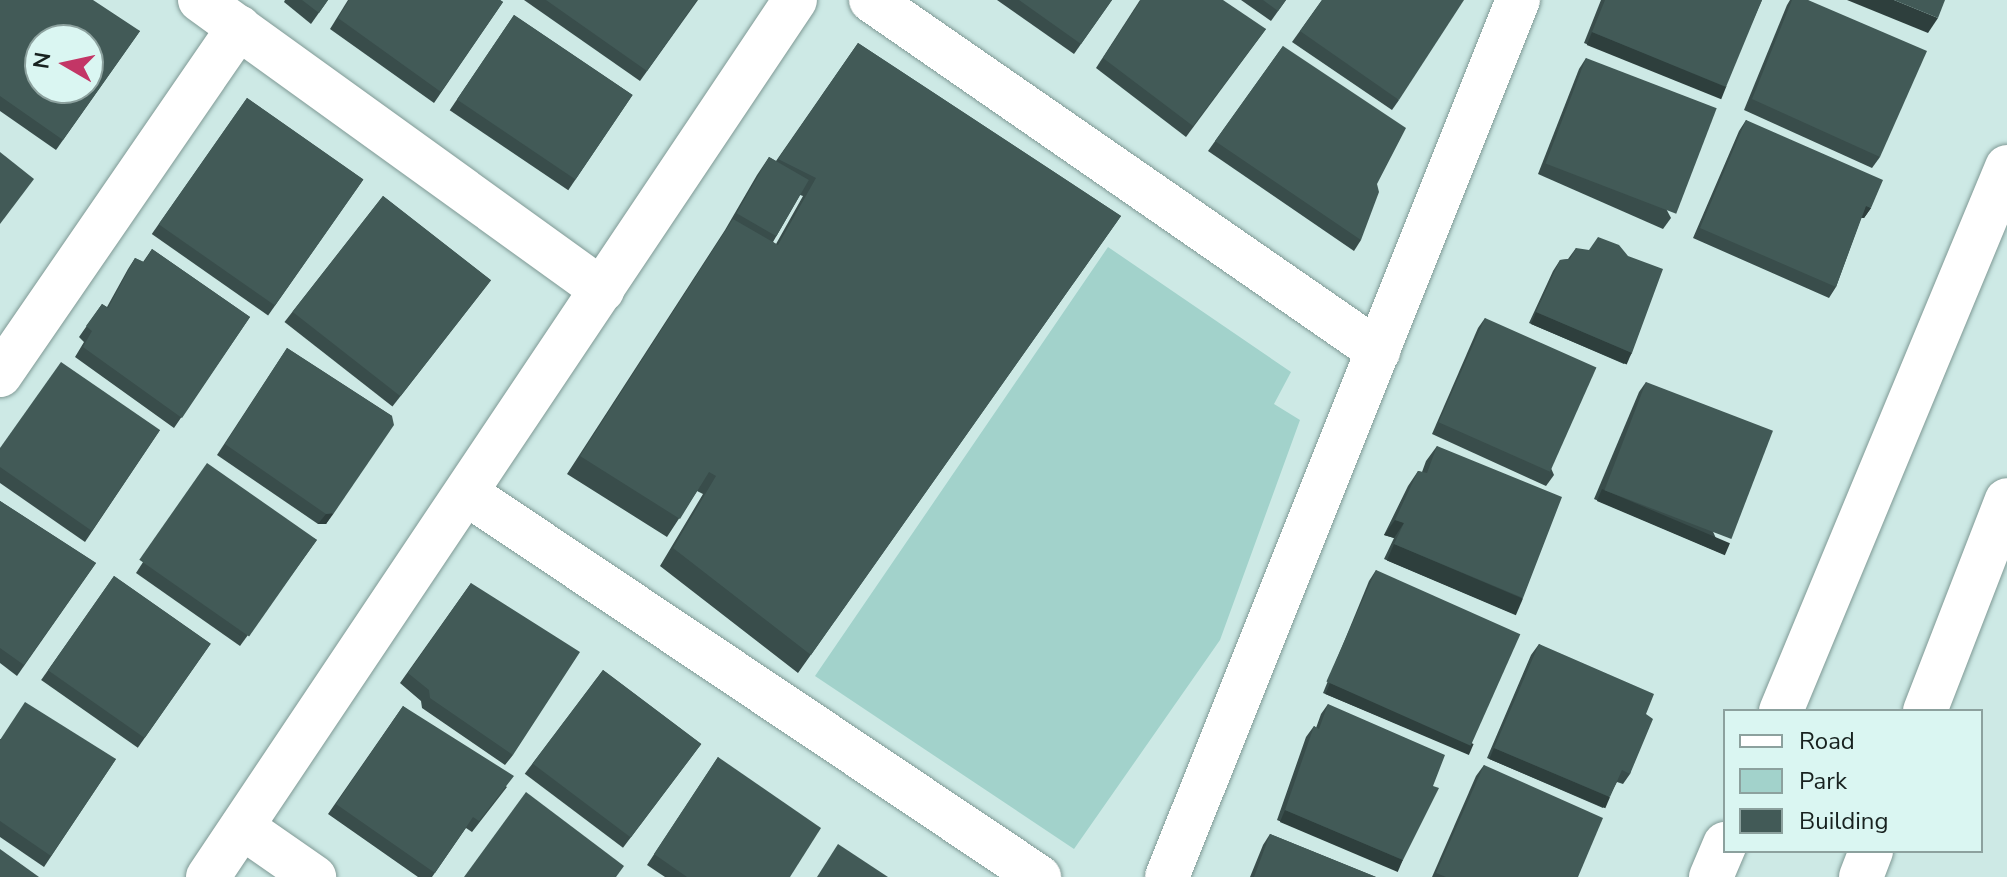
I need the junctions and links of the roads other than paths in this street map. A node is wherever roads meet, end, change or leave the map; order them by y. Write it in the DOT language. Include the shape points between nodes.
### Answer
graph roads {
  1 [pos="200,0"];
  2 [pos="795,0"];
  3 [pos="871,0"];
  4 [pos="1518,0"];
  5 [pos="239,27"];
  6 [pos="2007,167"];
  7 [pos="602,290"];
  8 [pos="1378,351"];
  9 [pos="0,375"];
  10 [pos="466,493"];
  11 [pos="2007,500"];
  12 [pos="1782,709"];
  13 [pos="1926,709"];
  14 [pos="242,827"];
  15 [pos="1723,849"];
  16 [pos="1870,853"];
  17 [pos="208,877"];
  18 [pos="314,877"];
  19 [pos="1039,877"];
  20 [pos="1167,877"];
  21 [pos="1711,877"];
  22 [pos="1861,877"];
  1 -- 5 [label="street"];
  2 -- 7 [label="street"];
  3 -- 8 [label="street"];
  4 -- 8 [label="street"];
  5 -- 7 [label="street"];
  5 -- 9 [label="street"];
  6 -- 12 [label="street"];
  7 -- 10 [label="street"];
  8 -- 20 [label="street"];
  10 -- 14 [label="street"];
  10 -- 19 [label="street"];
  11 -- 13 [label="street"];
  14 -- 17 [label="street"];
  14 -- 18 [label="street"];
  15 -- 21 [label="street"];
  16 -- 22 [label="street"];
}
